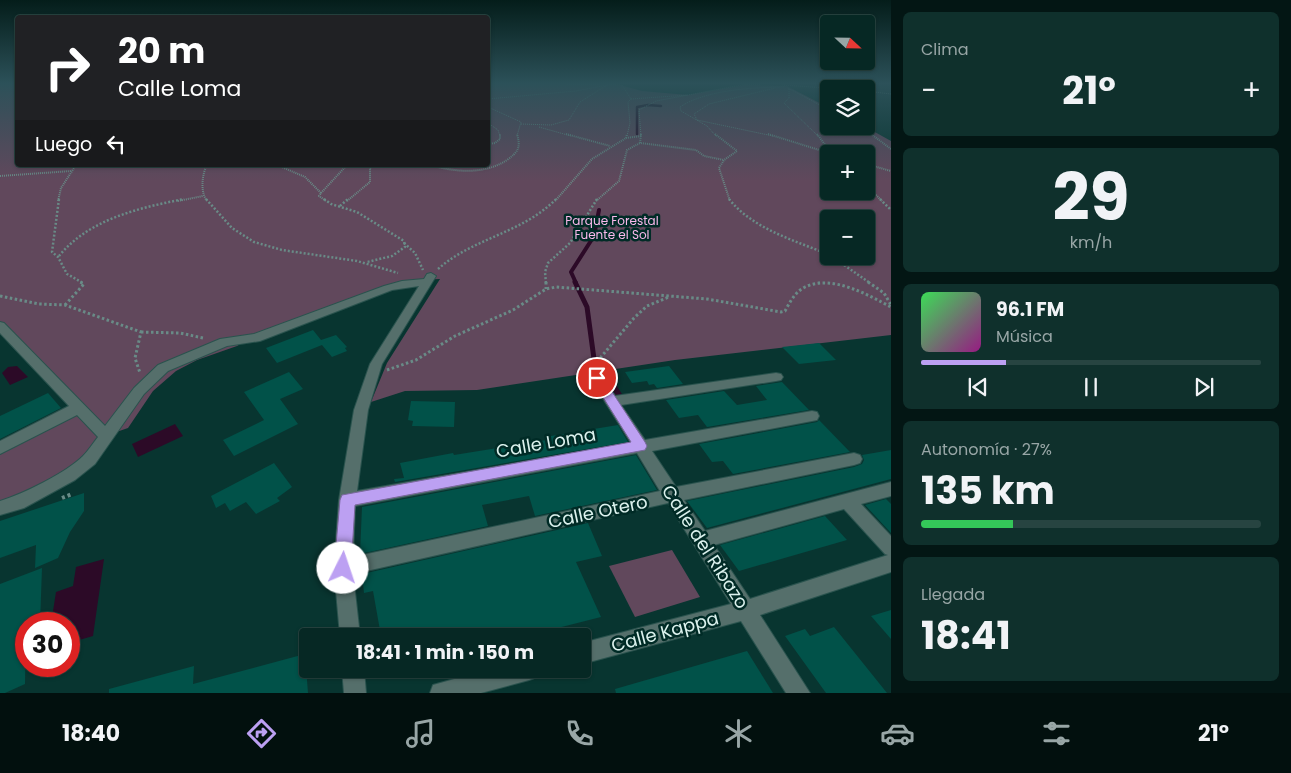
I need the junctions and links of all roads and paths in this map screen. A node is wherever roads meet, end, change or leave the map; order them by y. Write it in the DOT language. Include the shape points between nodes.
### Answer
graph roads {
  1 [pos="512,116"];
  2 [pos="570,116"];
  3 [pos="629,116"];
  4 [pos="638,116"];
  5 [pos="691,116"];
  6 [pos="695,116"];
  7 [pos="798,116"];
  8 [pos="697,120"];
  9 [pos="490,124"];
  10 [pos="521,124"];
  11 [pos="872,135"];
  12 [pos="641,136"];
  13 [pos="626,138"];
  14 [pos="640,142"];
  15 [pos="490,144"];
  16 [pos="826,145"];
  17 [pos="610,146"];
  18 [pos="891,149"];
  19 [pos="820,150"];
  20 [pos="724,160"];
  21 [pos="75,167"];
  22 [pos="206,167"];
  23 [pos="282,167"];
  24 [pos="346,167"];
  25 [pos="371,167"];
  26 [pos="437,167"];
  27 [pos="875,167"];
  28 [pos="73,170"];
  29 [pos="891,171"];
  30 [pos="0,176"];
  31 [pos="320,193"];
  32 [pos="875,194"];
  33 [pos="203,196"];
  34 [pos="340,206"];
  35 [pos="891,210"];
  36 [pos="404,243"];
  37 [pos="820,251"];
  38 [pos="59,256"];
  39 [pos="357,261"];
  40 [pos="843,265"];
  41 [pos="426,280"];
  42 [pos="546,289"];
  43 [pos="0,296"];
  44 [pos="672,296"];
  45 [pos="64,305"];
  46 [pos="891,306"];
  47 [pos="0,326"];
  48 [pos="141,332"];
  49 [pos="180,333"];
  50 [pos="135,358"];
  51 [pos="373,372"];
  52 [pos="776,377"];
  53 [pos="597,378"];
  54 [pos="612,402"];
  55 [pos="74,410"];
  56 [pos="812,416"];
  57 [pos="106,436"];
  58 [pos="640,446"];
  59 [pos="0,448"];
  60 [pos="854,459"];
  61 [pos="891,489"];
  62 [pos="672,495"];
  63 [pos="348,500"];
  64 [pos="847,500"];
  65 [pos="0,508"];
  66 [pos="700,540"];
  67 [pos="891,548"];
  68 [pos="891,563"];
  69 [pos="343,568"];
  70 [pos="745,610"];
  71 [pos="349,628"];
  72 [pos="591,652"];
  73 [pos="354,678"];
  74 [pos="496,678"];
  75 [pos="355,693"];
  76 [pos="441,693"];
  77 [pos="799,693"];
  1 -- 10 [label="path"];
  2 -- 10 [label="path" via="565,122 550,126"];
  3 -- 13 [label="path"];
  4 -- 12 [label="path" via="643,131"];
  5 -- 8 [label="path"];
  6 -- 8 [label="path"];
  7 -- 16 [label="path"];
  8 -- 19 [label="path" via="771,135"];
  8 -- 20 [label="path" via="737,151"];
  9 -- 15 [label="path" via="496,127 500,140"];
  10 -- 17 [label="path"];
  10 -- 26 [label="path" via="517,134 520,145 517,153 495,166 479,171"];
  11 -- 18 [label="path"];
  12 -- 13 [label="path"];
  12 -- 14 [label="path"];
  13 -- 17 [label="path"];
  14 -- 20 [label="path" via="696,150 704,156"];
  14 -- 42 [label="path" via="628,150 620,181 594,202 570,243 548,263"];
  17 -- 41 [label="path" via="589,162 553,204 536,217 450,257"];
  20 -- 37 [label="path" via="719,168 728,197 748,219"];
  21 -- 28 [label="path"];
  22 -- 33 [label="path"];
  23 -- 31 [label="path" via="304,177"];
  24 -- 31 [label="path"];
  25 -- 34 [label="path" via="370,182"];
  27 -- 29 [label="path"];
  28 -- 30 [label="path"];
  28 -- 38 [label="path" via="61,188 57,204 52,252"];
  31 -- 34 [label="path" via="319,196 331,204"];
  32 -- 35 [label="path"];
  33 -- 38 [label="path" via="104,220 71,242"];
  33 -- 39 [label="path" via="231,227 258,244"];
  34 -- 36 [label="path" via="357,212"];
  36 -- 39 [label="path" via="405,247 392,256 368,262"];
  36 -- 41 [label="path" via="415,253"];
  38 -- 45 [label="path" via="70,277 84,284"];
  39 -- 41 [label="path"];
  40 -- 46 [label="path" via="884,293"];
  41 -- 51 [label="street"];
  41 -- 57 [label="street" via="388,288 256,338 224,342 163,368 139,391"];
  42 -- 44 [label="path"];
  42 -- 51 [label="path" via="513,310 455,336 416,360 394,369"];
  43 -- 45 [label="path"];
  44 -- 46 [label="path" via="707,298 781,312 786,311 800,290 830,283 850,287"];
  44 -- 53 [label="path" via="647,306 634,318 601,357"];
  45 -- 48 [label="path"];
  47 -- 57 [label="street"];
  48 -- 49 [label="path"];
  48 -- 50 [label="path"];
  51 -- 63 [label="street" via="361,410"];
  52 -- 54 [label="street"];
  53 -- 54 [label="street, Calle del Ribazo"];
  54 -- 58 [label="street, Calle del Ribazo"];
  55 -- 59 [label="street"];
  56 -- 58 [label="street, Calle Loma"];
  57 -- 65 [label="street" via="89,460 69,476"];
  58 -- 62 [label="street, Calle del Ribazo"];
  58 -- 63 [label="street, Calle Loma"];
  60 -- 62 [label="street, Calle Otero"];
  61 -- 64 [label="street"];
  62 -- 66 [label="street, Calle del Ribazo"];
  62 -- 69 [label="street, Calle Otero"];
  63 -- 69 [label="street"];
  64 -- 66 [label="street"];
  64 -- 67 [label="street"];
  66 -- 70 [label="street, Calle del Ribazo"];
  68 -- 70 [label="street, Calle Kappa"];
  69 -- 71 [label="street"];
  70 -- 72 [label="street, Calle Kappa"];
  70 -- 77 [label="street, Calle del Ribazo"];
  73 -- 75 [label="street"];
  74 -- 76 [label="street"];
}
